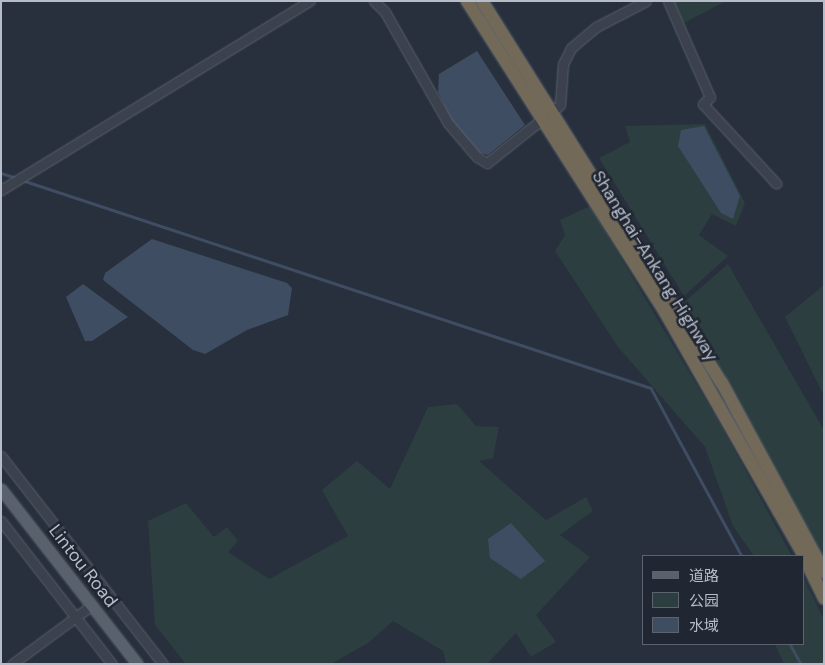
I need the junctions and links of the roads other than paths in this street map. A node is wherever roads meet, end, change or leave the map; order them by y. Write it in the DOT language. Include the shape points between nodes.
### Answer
graph roads {
  1 [pos="310,1"];
  2 [pos="374,1"];
  3 [pos="466,1"];
  4 [pos="482,1"];
  5 [pos="488,1"];
  6 [pos="646,1"];
  7 [pos="668,1"];
  8 [pos="531,80"];
  9 [pos="547,116"];
  10 [pos="776,184"];
  11 [pos="1,190"];
  12 [pos="1,456"];
  13 [pos="1,489"];
  14 [pos="1,521"];
  15 [pos="803,555"];
  16 [pos="805,558"];
  17 [pos="824,572"];
  18 [pos="824,598"];
  19 [pos="92,605"];
  20 [pos="76,617"];
  21 [pos="12,664"];
  22 [pos="112,664"];
  23 [pos="137,664"];
  24 [pos="163,664"];
  1 -- 11 [label="street"];
  2 -- 9 [label="street" via="390,20 448,122 477,158 487,162 496,160"];
  3 -- 9 [label="highway, Shanghai-Ankang Highway"];
  4 -- 8 [label="highway"];
  5 -- 8 [label="highway"];
  6 -- 9 [label="street" via="596,27 572,48 563,64 560,105"];
  7 -- 10 [label="street" via="710,97 703,104"];
  8 -- 9 [label="highway, Shanghai-Ankang Highway"];
  9 -- 15 [label="highway, Shanghai-Ankang Highway" via="666,312"];
  9 -- 17 [label="highway, Shanghai-Ankang Highway" via="722,383"];
  12 -- 24 [label="street"];
  13 -- 19 [label="main road, Lintou Road"];
  14 -- 20 [label="street"];
  16 -- 18 [label="highway, Shanghai-Ankang Highway"];
  19 -- 20 [label="street"];
  19 -- 23 [label="main road, Lintou Road"];
  20 -- 21 [label="street"];
  20 -- 22 [label="street"];
}
